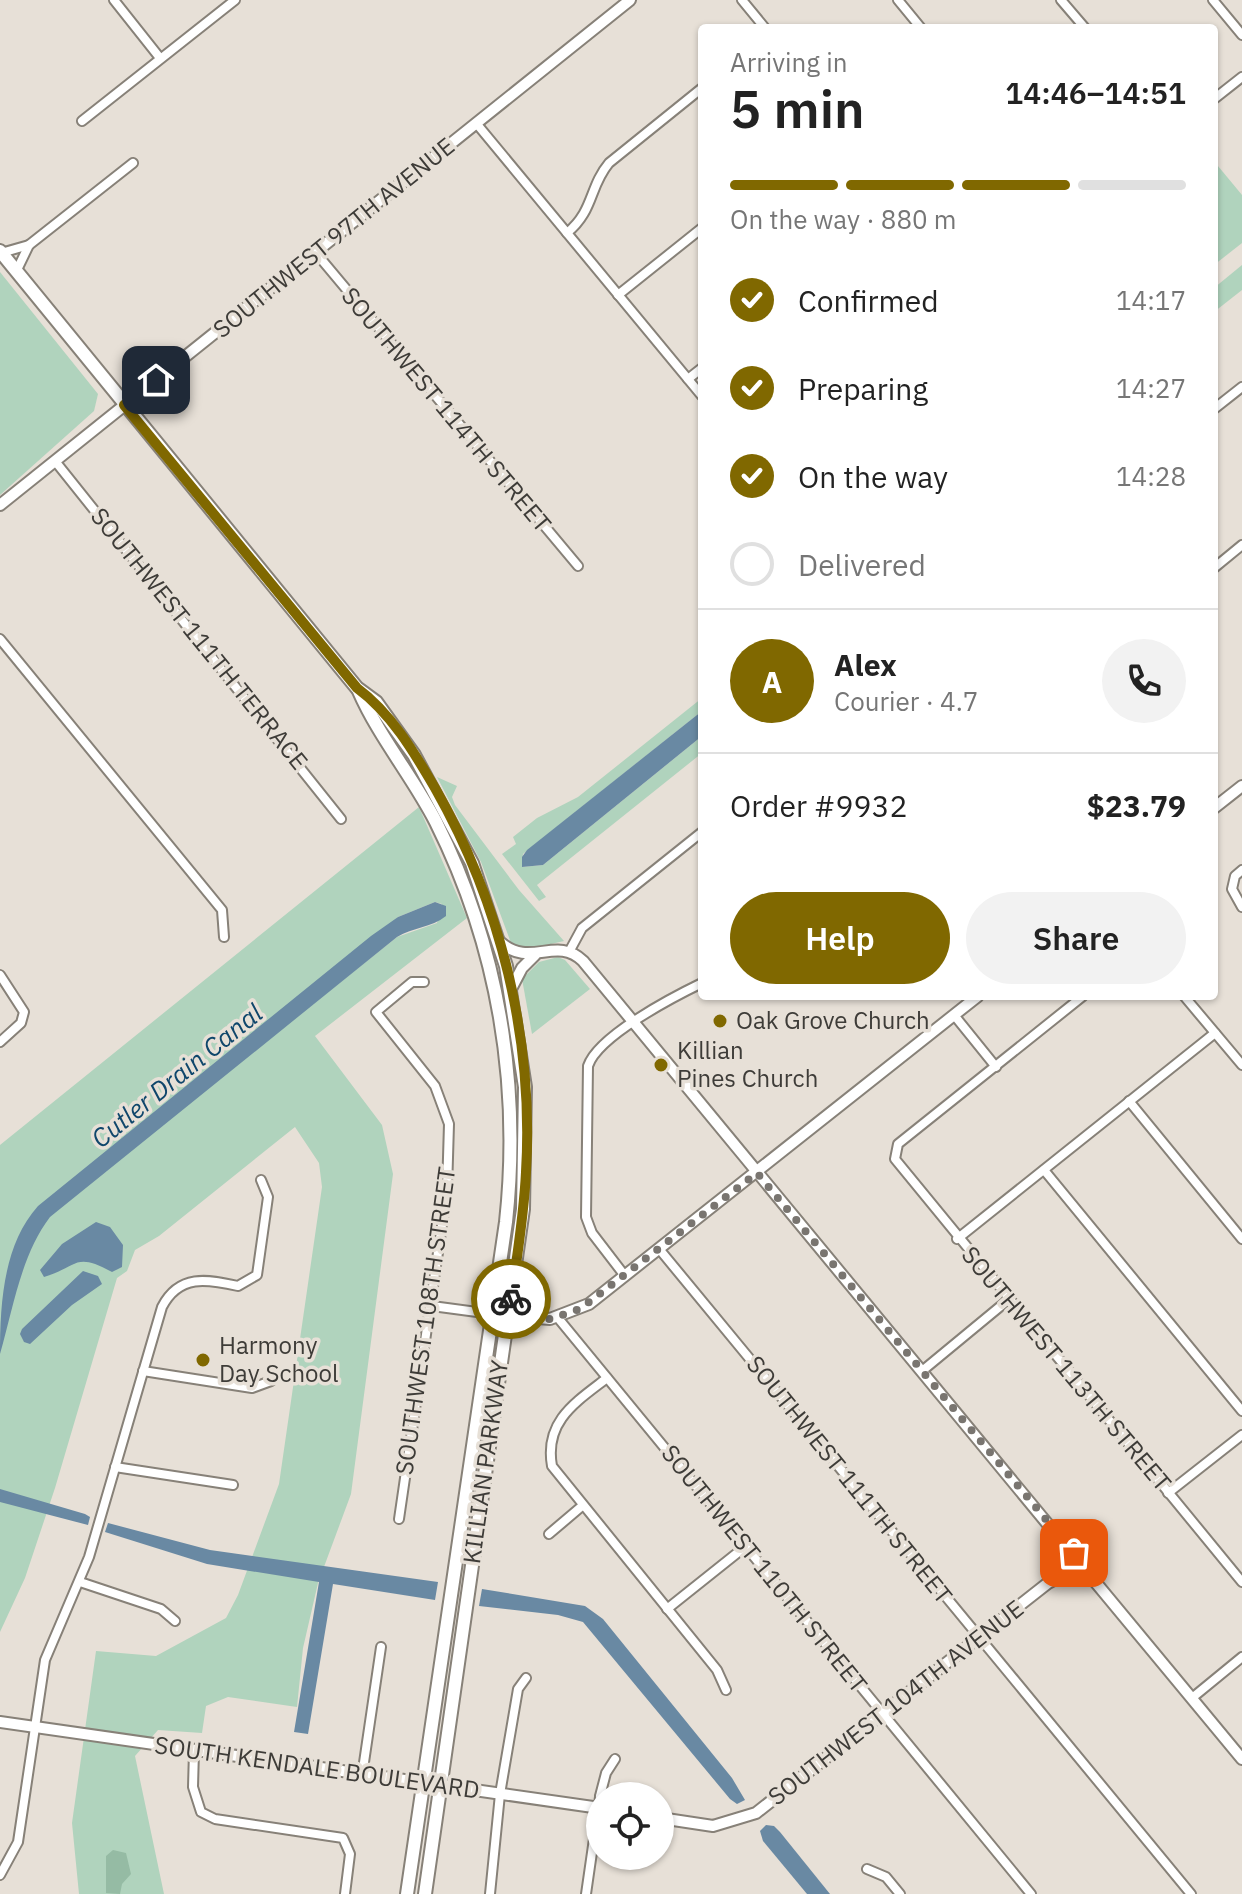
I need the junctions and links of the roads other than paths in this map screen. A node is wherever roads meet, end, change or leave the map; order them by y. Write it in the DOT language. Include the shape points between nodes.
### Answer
graph roads {
  1 [pos="114,0"];
  2 [pos="235,0"];
  3 [pos="630,0"];
  4 [pos="742,0"];
  5 [pos="898,0"];
  6 [pos="1061,0"];
  7 [pos="1213,0"];
  8 [pos="762,24"];
  9 [pos="918,24"];
  10 [pos="1082,24"];
  11 [pos="1242,35"];
  12 [pos="160,58"];
  13 [pos="1242,77"];
  14 [pos="698,91"];
  15 [pos="1218,96"];
  16 [pos="82,121"];
  17 [pos="476,123"];
  18 [pos="133,163"];
  19 [pos="698,231"];
  20 [pos="567,233"];
  21 [pos="29,245"];
  22 [pos="1,252"];
  23 [pos="316,253"];
  24 [pos="16,272"];
  25 [pos="618,295"];
  26 [pos="698,371"];
  27 [pos="688,379"];
  28 [pos="1242,387"];
  29 [pos="698,391"];
  30 [pos="124,405"];
  31 [pos="1218,406"];
  32 [pos="55,461"];
  33 [pos="0,505"];
  34 [pos="1242,545"];
  35 [pos="1218,565"];
  36 [pos="578,566"];
  37 [pos="0,639"];
  38 [pos="357,688"];
  39 [pos="1242,786"];
  40 [pos="1218,805"];
  41 [pos="341,819"];
  42 [pos="698,835"];
  43 [pos="1242,870"];
  44 [pos="1242,907"];
  45 [pos="224,937"];
  46 [pos="500,942"];
  47 [pos="569,952"];
  48 [pos="535,955"];
  49 [pos="0,975"];
  50 [pos="424,982"];
  51 [pos="698,985"];
  52 [pos="511,989"];
  53 [pos="973,1000"];
  54 [pos="1078,1000"];
  55 [pos="1187,1000"];
  56 [pos="954,1015"];
  57 [pos="634,1022"];
  58 [pos="1215,1033"];
  59 [pos="0,1042"];
  60 [pos="1242,1065"];
  61 [pos="996,1067"];
  62 [pos="1129,1101"];
  63 [pos="1044,1170"];
  64 [pos="757,1173"];
  65 [pos="261,1180"];
  66 [pos="957,1239"];
  67 [pos="1242,1239"];
  68 [pos="660,1250"];
  69 [pos="625,1276"];
  70 [pos="1008,1300"];
  71 [pos="432,1306"];
  72 [pos="492,1314"];
  73 [pos="509,1316"];
  74 [pos="558,1318"];
  75 [pos="143,1371"];
  76 [pos="922,1371"];
  77 [pos="607,1378"];
  78 [pos="271,1381"];
  79 [pos="1242,1411"];
  80 [pos="1242,1435"];
  81 [pos="115,1467"];
  82 [pos="233,1485"];
  83 [pos="1168,1493"];
  84 [pos="582,1506"];
  85 [pos="399,1519"];
  86 [pos="549,1534"];
  87 [pos="746,1546"];
  88 [pos="1074,1562"];
  89 [pos="1241,1578"];
  90 [pos="80,1582"];
  91 [pos="667,1609"];
  92 [pos="175,1621"];
  93 [pos="979,1638"];
  94 [pos="381,1647"];
  95 [pos="1242,1657"];
  96 [pos="526,1678"];
  97 [pos="726,1690"];
  98 [pos="1192,1698"];
  99 [pos="882,1713"];
  100 [pos="0,1722"];
  101 [pos="35,1726"];
  102 [pos="194,1751"];
  103 [pos="615,1759"];
  104 [pos="1242,1759"];
  105 [pos="362,1776"];
  106 [pos="604,1782"];
  107 [pos="423,1785"];
  108 [pos="439,1786"];
  109 [pos="500,1794"];
  110 [pos="586,1801"];
  111 [pos="674,1820"];
  112 [pos="867,1869"];
  113 [pos="589,1870"];
  114 [pos="0,1875"];
  115 [pos="345,1894"];
  116 [pos="407,1894"];
  117 [pos="425,1894"];
  118 [pos="490,1894"];
  119 [pos="586,1894"];
  120 [pos="900,1894"];
  121 [pos="1031,1894"];
  122 [pos="1191,1894"];
  1 -- 12 [label="street"];
  2 -- 12 [label="street"];
  3 -- 17 [label="street, SOUTHWEST 97TH AVENUE"];
  4 -- 8 [label="street"];
  5 -- 9 [label="street"];
  6 -- 10 [label="street"];
  7 -- 11 [label="street"];
  12 -- 16 [label="street"];
  13 -- 15 [label="street"];
  14 -- 20 [label="street" via="609,163 588,211"];
  17 -- 20 [label="street"];
  17 -- 23 [label="street, SOUTHWEST 97TH AVENUE"];
  18 -- 21 [label="street"];
  19 -- 25 [label="street"];
  20 -- 25 [label="street"];
  21 -- 22 [label="street"];
  21 -- 24 [label="street"];
  22 -- 24 [label="main road, KILLIAN PARKWAY"];
  23 -- 30 [label="street, SOUTHWEST 97TH AVENUE"];
  23 -- 36 [label="street, SOUTHWEST 114TH STREET"];
  24 -- 30 [label="main road, KILLIAN PARKWAY"];
  25 -- 27 [label="street"];
  26 -- 27 [label="street"];
  27 -- 29 [label="street"];
  28 -- 31 [label="street"];
  30 -- 32 [label="street, SOUTHWEST 97TH AVENUE"];
  30 -- 38 [label="main road, KILLIAN PARKWAY"];
  32 -- 33 [label="street, SOUTHWEST 97TH AVENUE"];
  32 -- 41 [label="street, SOUTHWEST 111TH TERRACE"];
  34 -- 35 [label="street"];
  37 -- 45 [label="street" via="222,910"];
  38 -- 46 [label="main road, KILLIAN PARKWAY" via="384,713 435,788 472,863"];
  38 -- 72 [label="main road, KILLIAN PARKWAY" via="447,845 477,921 494,987 506,1054 511,1144"];
  39 -- 40 [label="street"];
  42 -- 47 [label="street" via="582,928"];
  43 -- 44 [label="street" via="1232,885"];
  46 -- 48 [label="street" via="516,954"];
  46 -- 52 [label="main road, KILLIAN PARKWAY"];
  47 -- 48 [label="street"];
  47 -- 57 [label="street" via="583,961"];
  48 -- 52 [label="street"];
  49 -- 59 [label="street" via="21,1003 23,1018"];
  50 -- 71 [label="street, SOUTHWEST 108TH STREET" via="412,982 376,1012 435,1086 449,1124 447,1191"];
  51 -- 57 [label="street"];
  52 -- 73 [label="main road, KILLIAN PARKWAY" via="524,1067 527,1157"];
  53 -- 56 [label="street"];
  54 -- 61 [label="street"];
  55 -- 58 [label="street"];
  56 -- 61 [label="street"];
  56 -- 64 [label="street"];
  57 -- 64 [label="street"];
  57 -- 69 [label="street" via="593,1055 587,1072 586,1217"];
  58 -- 60 [label="street"];
  58 -- 62 [label="street"];
  61 -- 66 [label="street, SOUTHWEST 113TH STREET" via="898,1144 895,1153 898,1165"];
  62 -- 63 [label="street"];
  62 -- 67 [label="street"];
  63 -- 66 [label="street"];
  63 -- 79 [label="street"];
  64 -- 68 [label="street"];
  64 -- 76 [label="street"];
  65 -- 75 [label="street" via="268,1197 257,1275 241,1285 200,1279 177,1288 162,1307"];
  66 -- 70 [label="street, SOUTHWEST 113TH STREET"];
  68 -- 69 [label="street"];
  68 -- 93 [label="street, SOUTHWEST 111TH STREET"];
  69 -- 74 [label="street" via="589,1304"];
  70 -- 76 [label="street"];
  70 -- 83 [label="street, SOUTHWEST 113TH STREET"];
  71 -- 72 [label="street"];
  71 -- 85 [label="street, SOUTHWEST 108TH STREET"];
  72 -- 73 [label="street"];
  72 -- 107 [label="main road, KILLIAN PARKWAY"];
  73 -- 74 [label="street"];
  73 -- 108 [label="main road, KILLIAN PARKWAY"];
  74 -- 77 [label="street, SOUTHWEST 110TH STREET"];
  75 -- 78 [label="street" via="252,1388"];
  75 -- 81 [label="street"];
  76 -- 88 [label="street"];
  77 -- 84 [label="street" via="563,1412 551,1447 554,1471"];
  77 -- 87 [label="street, SOUTHWEST 110TH STREET"];
  80 -- 83 [label="street"];
  81 -- 82 [label="street"];
  81 -- 90 [label="street"];
  83 -- 89 [label="street, SOUTHWEST 113TH STREET"];
  84 -- 86 [label="street"];
  84 -- 91 [label="street"];
  87 -- 91 [label="street"];
  87 -- 99 [label="street, SOUTHWEST 110TH STREET"];
  88 -- 93 [label="street, SOUTHWEST 104TH AVENUE"];
  88 -- 98 [label="street"];
  90 -- 92 [label="street" via="161,1609"];
  90 -- 101 [label="street" via="48,1650"];
  91 -- 97 [label="street" via="719,1672"];
  93 -- 99 [label="street, SOUTHWEST 104TH AVENUE"];
  93 -- 122 [label="street, SOUTHWEST 111TH STREET"];
  94 -- 105 [label="street"];
  95 -- 98 [label="street"];
  96 -- 109 [label="street" via="518,1689"];
  98 -- 104 [label="street"];
  99 -- 111 [label="street, SOUTHWEST 104TH AVENUE" via="760,1810 713,1826"];
  99 -- 121 [label="street, SOUTHWEST 110TH STREET"];
  100 -- 101 [label="street, SOUTH KENDALE BOULEVARD"];
  101 -- 102 [label="street, SOUTH KENDALE BOULEVARD"];
  101 -- 114 [label="street" via="18,1842"];
  102 -- 105 [label="street, SOUTH KENDALE BOULEVARD"];
  102 -- 115 [label="street" via="193,1787 201,1812 339,1837 351,1857"];
  103 -- 106 [label="street"];
  105 -- 107 [label="street, SOUTH KENDALE BOULEVARD"];
  107 -- 108 [label="street, SOUTH KENDALE BOULEVARD"];
  107 -- 116 [label="main road, KILLIAN PARKWAY"];
  108 -- 109 [label="street, SOUTH KENDALE BOULEVARD"];
  108 -- 117 [label="main road, KILLIAN PARKWAY"];
  109 -- 110 [label="street, SOUTH KENDALE BOULEVARD"];
  109 -- 118 [label="street"];
  112 -- 120 [label="street" via="886,1877"];
  113 -- 119 [label="street"];
}
